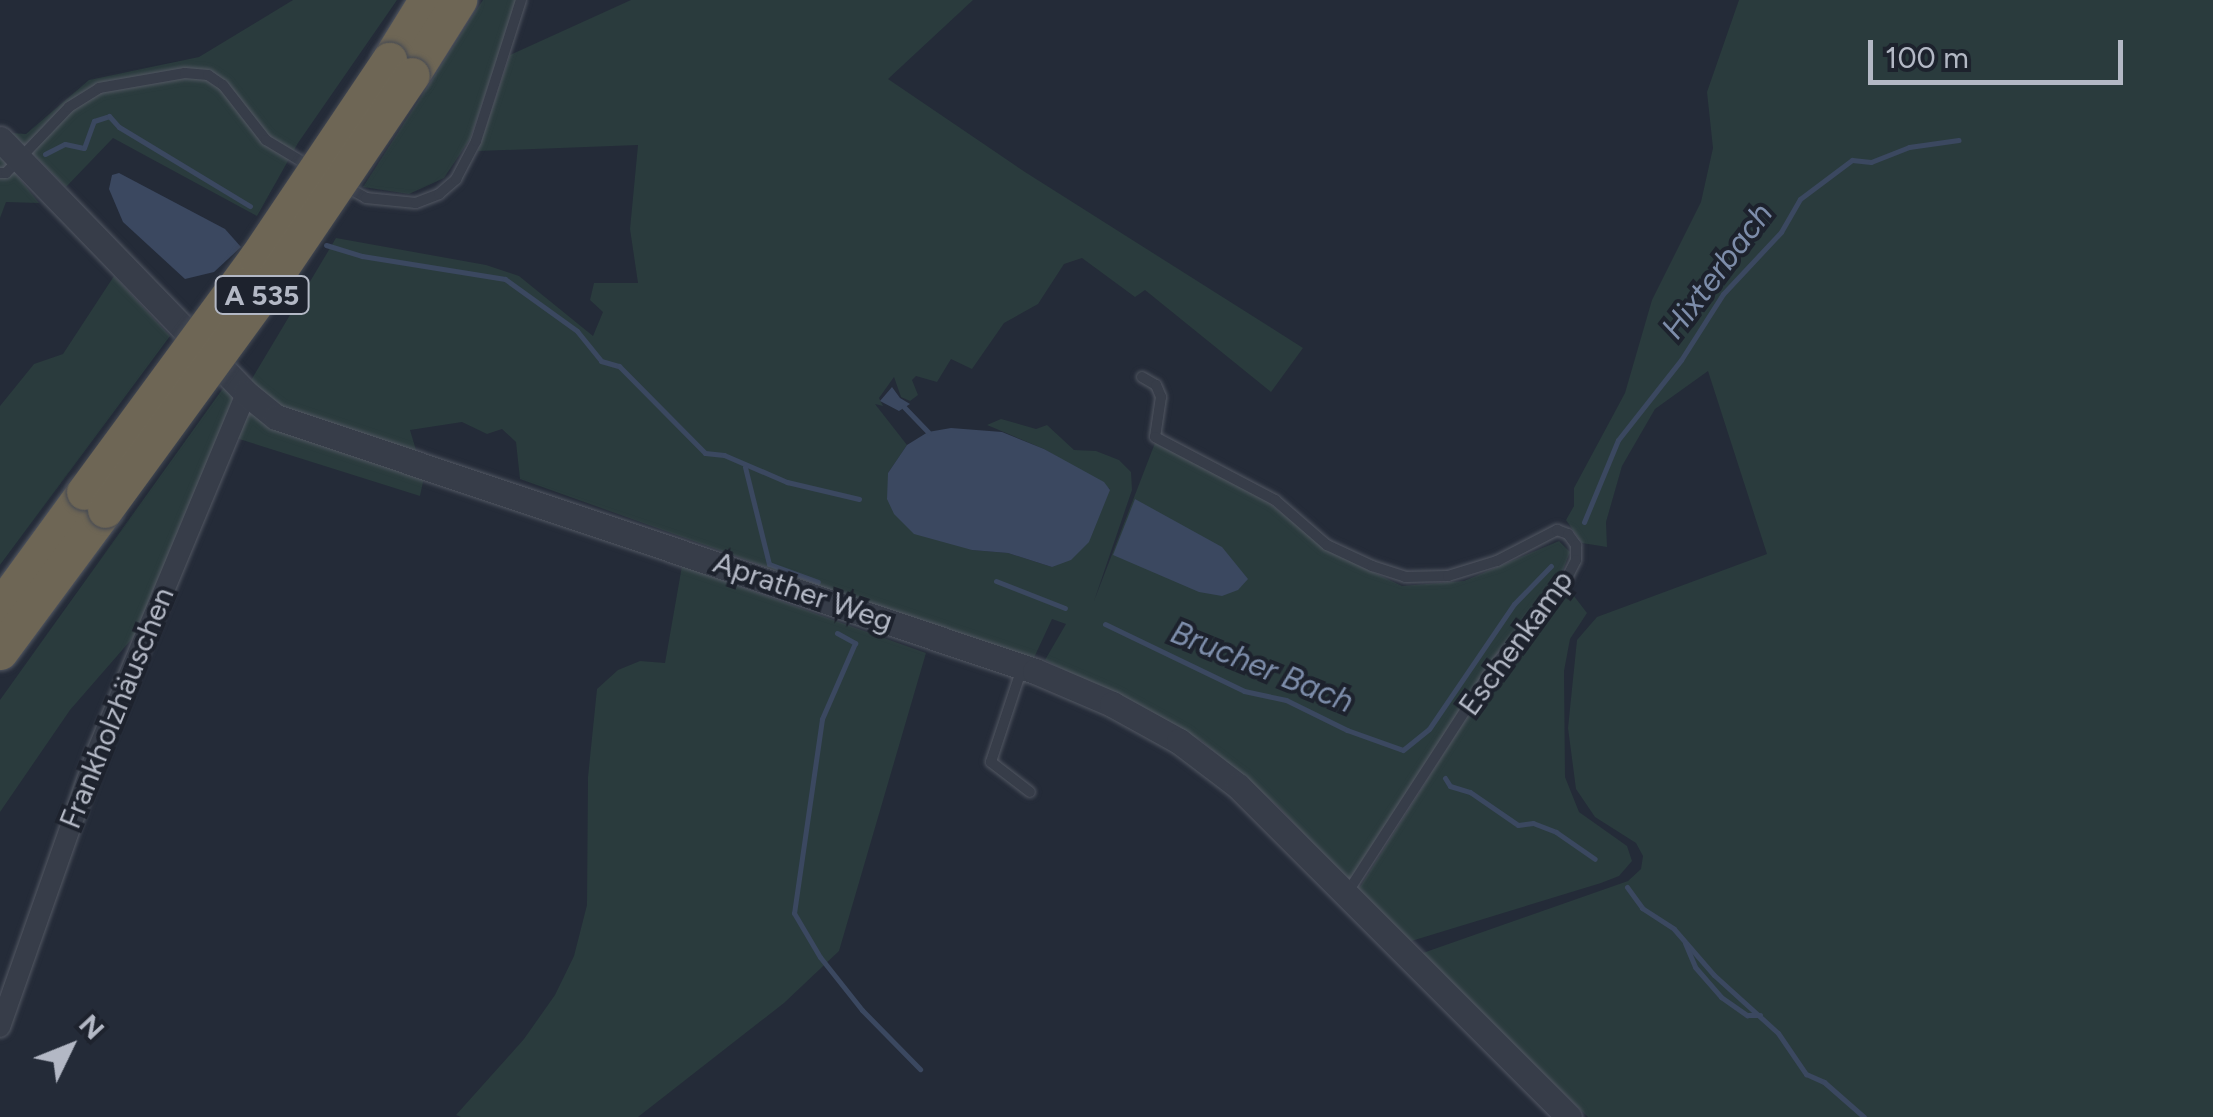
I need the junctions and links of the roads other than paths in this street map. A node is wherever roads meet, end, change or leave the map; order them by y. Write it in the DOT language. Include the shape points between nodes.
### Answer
graph roads {
  1 [pos="426,0"];
  2 [pos="459,0"];
  3 [pos="522,0"];
  4 [pos="400,67"];
  5 [pos="0,140"];
  6 [pos="10,166"];
  7 [pos="1142,376"];
  8 [pos="246,393"];
  9 [pos="95,501"];
  10 [pos="0,607"];
  11 [pos="0,652"];
  12 [pos="1023,667"];
  13 [pos="1030,792"];
  14 [pos="1347,893"];
  15 [pos="0,1028"];
  16 [pos="1569,1117"];
  1 -- 4 [label="highway, A 535"];
  2 -- 4 [label="highway, A 535"];
  3 -- 6 [label="lane" via="470,158 456,179 425,201 366,198 266,140 223,85 208,75 185,73 99,88 69,107"];
  4 -- 9 [label="highway, A 535, bridge" via="256,258"];
  5 -- 6 [label="street, Aprather Weg"];
  6 -- 8 [label="street, Aprather Weg"];
  7 -- 14 [label="lane, Eschenkamp" via="1161,397 1155,437 1275,500 1327,545 1372,566 1405,577 1448,576 1557,530 1576,545 1568,576 1502,656"];
  8 -- 12 [label="street, Aprather Weg" via="276,417"];
  8 -- 15 [label="street, Frankholzhäuschen" via="96,754"];
  9 -- 10 [label="highway, A 535"];
  9 -- 11 [label="highway, A 535"];
  12 -- 13 [label="lane" via="991,760"];
  12 -- 14 [label="street, Aprather Weg" via="1112,704 1179,742 1238,786"];
  14 -- 16 [label="street, Aprather Weg"];
}
